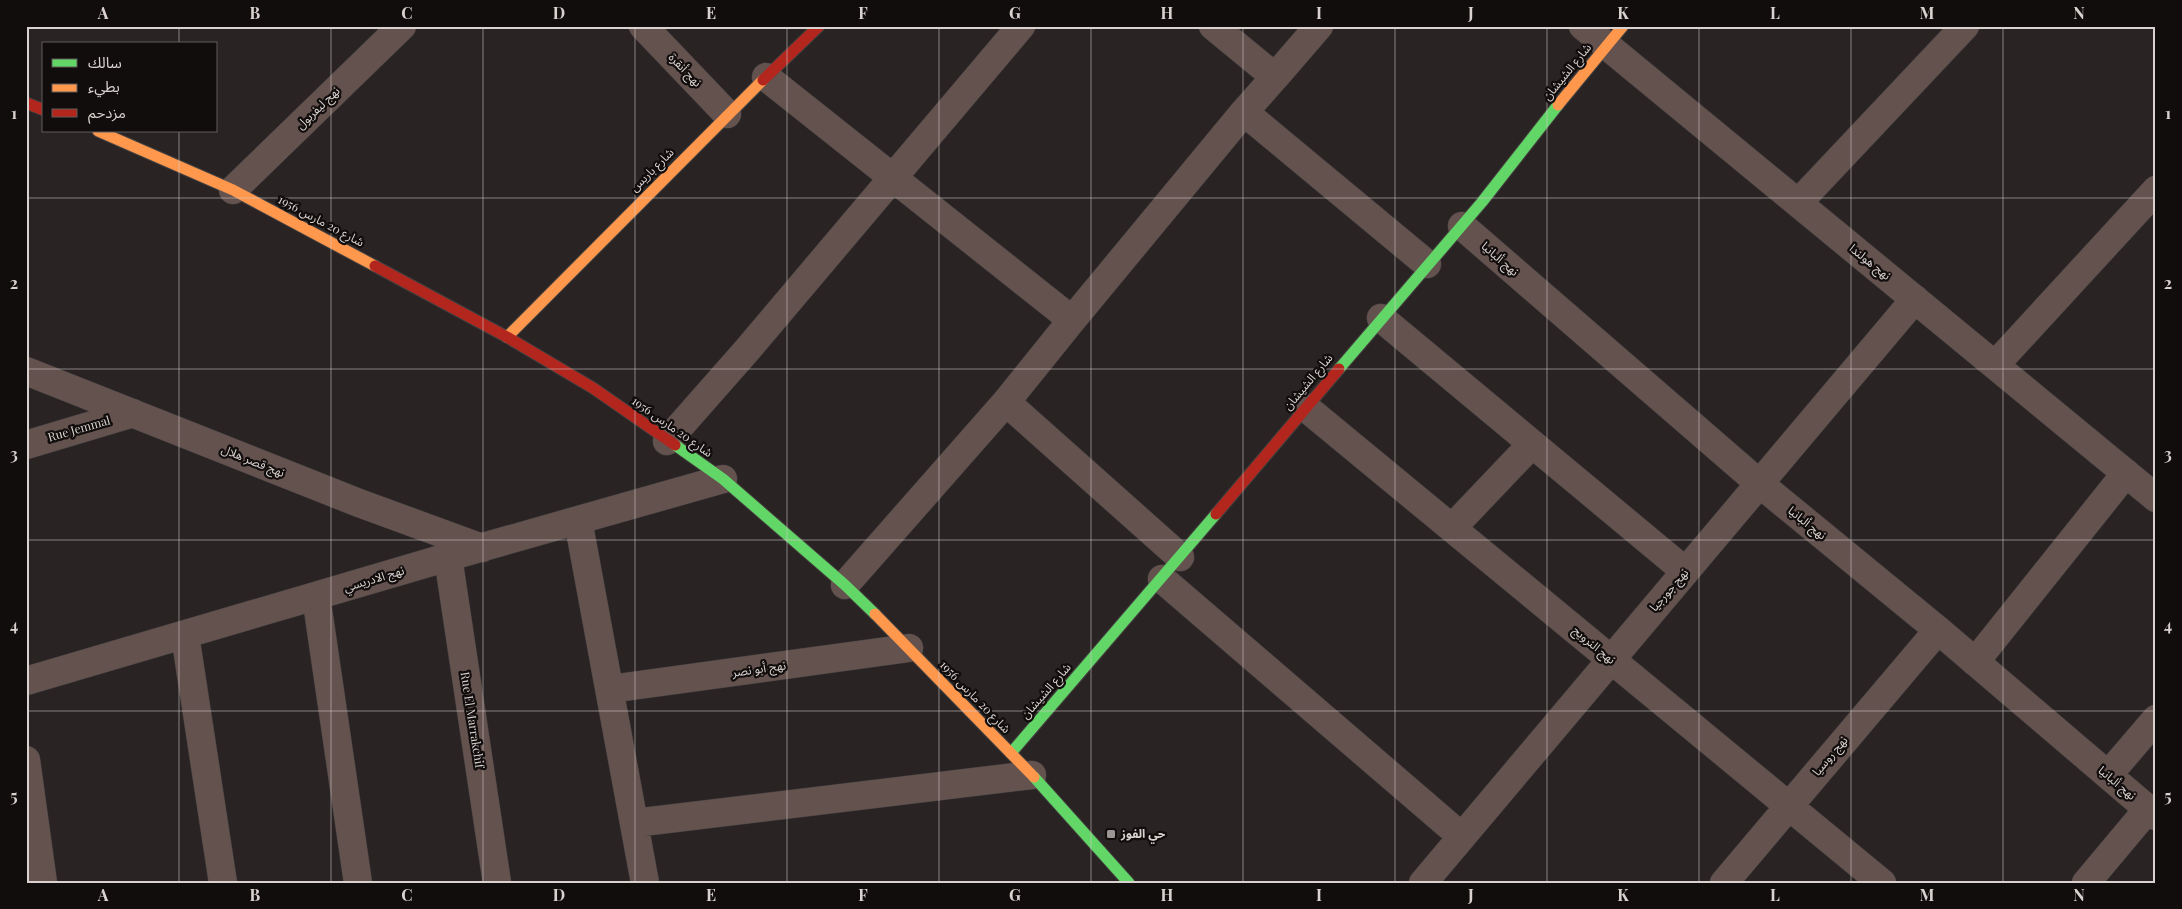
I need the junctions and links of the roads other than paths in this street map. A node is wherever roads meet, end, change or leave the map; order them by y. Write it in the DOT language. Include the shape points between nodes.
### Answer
graph roads {
  1 [pos="402,26"];
  2 [pos="643,26"];
  3 [pos="819,26"];
  4 [pos="1021,26"];
  5 [pos="1213,26"];
  6 [pos="1319,26"];
  7 [pos="1583,26"];
  8 [pos="1964,26"];
  9 [pos="1614,36"];
  10 [pos="1275,76"];
  11 [pos="766,77"];
  12 [pos="26,103"];
  13 [pos="42,109"];
  14 [pos="1244,112"];
  15 [pos="726,114"];
  16 [pos="100,132"];
  17 [pos="893,178"];
  18 [pos="233,190"];
  19 [pos="2156,190"];
  20 [pos="1798,203"];
  21 [pos="1462,226"];
  22 [pos="1427,264"];
  23 [pos="1915,299"];
  24 [pos="1381,318"];
  25 [pos="1072,320"];
  26 [pos="506,337"];
  27 [pos="1995,365"];
  28 [pos="26,371"];
  29 [pos="1006,402"];
  30 [pos="1305,407"];
  31 [pos="132,413"];
  32 [pos="666,441"];
  33 [pos="1532,444"];
  34 [pos="26,445"];
  35 [pos="2126,473"];
  36 [pos="722,479"];
  37 [pos="1760,484"];
  38 [pos="2156,498"];
  39 [pos="578,520"];
  40 [pos="1452,528"];
  41 [pos="482,548"];
  42 [pos="448,557"];
  43 [pos="1180,557"];
  44 [pos="1685,571"];
  45 [pos="1162,579"];
  46 [pos="845,585"];
  47 [pos="316,596"];
  48 [pos="1938,630"];
  49 [pos="185,635"];
  50 [pos="909,648"];
  51 [pos="1610,659"];
  52 [pos="1975,662"];
  53 [pos="26,681"];
  54 [pos="610,689"];
  55 [pos="2156,719"];
  56 [pos="1010,753"];
  57 [pos="26,760"];
  58 [pos="1032,775"];
  59 [pos="2108,775"];
  60 [pos="1789,804"];
  61 [pos="2152,813"];
  62 [pos="634,823"];
  63 [pos="1461,836"];
  64 [pos="43,883"];
  65 [pos="223,883"];
  66 [pos="358,883"];
  67 [pos="497,883"];
  68 [pos="645,883"];
  69 [pos="1129,883"];
  70 [pos="1423,883"];
  71 [pos="1724,883"];
  72 [pos="1882,883"];
  73 [pos="2086,883"];
  1 -- 18 [label="street, نهج ليفربول"];
  2 -- 15 [label="street, نهج أنقرة"];
  3 -- 11 [label="street, شارع باريس"];
  4 -- 17 [label="street"];
  5 -- 10 [label="street"];
  6 -- 10 [label="street"];
  7 -- 9 [label="street, نهج هولندا"];
  8 -- 20 [label="street"];
  9 -- 20 [label="street, نهج هولندا"];
  9 -- 21 [label="street, شارع الشيشان"];
  10 -- 14 [label="street"];
  11 -- 15 [label="street, شارع باريس"];
  11 -- 17 [label="street"];
  12 -- 13 [label="street"];
  14 -- 22 [label="street"];
  14 -- 25 [label="street"];
  15 -- 26 [label="street, شارع باريس"];
  16 -- 18 [label="street, شارع 20 مارس 1956"];
  17 -- 25 [label="street"];
  17 -- 32 [label="street"];
  18 -- 26 [label="street, شارع 20 مارس 1956"];
  19 -- 27 [label="street"];
  20 -- 23 [label="street, نهج هولندا"];
  21 -- 22 [label="street, شارع الشيشان"];
  21 -- 37 [label="street, نهج ألبانيا"];
  22 -- 24 [label="street, شارع الشيشان"];
  23 -- 27 [label="street, نهج هولندا"];
  23 -- 37 [label="street, نهج جورجيا"];
  24 -- 30 [label="street, شارع الشيشان"];
  24 -- 33 [label="street"];
  25 -- 29 [label="street"];
  26 -- 32 [label="street, شارع 20 مارس 1956" via="593,388"];
  27 -- 35 [label="street, نهج هولندا"];
  28 -- 31 [label="street, نهج قصر هلال"];
  29 -- 43 [label="street"];
  29 -- 46 [label="street"];
  30 -- 40 [label="street, نهج النرويج"];
  30 -- 43 [label="street, شارع الشيشان"];
  31 -- 34 [label="street, Rue Jemmal"];
  31 -- 41 [label="street, نهج قصر هلال"];
  32 -- 36 [label="street, شارع 20 مارس 1956"];
  33 -- 40 [label="street"];
  33 -- 44 [label="street"];
  35 -- 38 [label="street, نهج هولندا"];
  35 -- 52 [label="street"];
  36 -- 39 [label="street, نهج الادريسي"];
  36 -- 46 [label="street, شارع 20 مارس 1956"];
  37 -- 44 [label="street, نهج جورجيا"];
  37 -- 48 [label="street, نهج ألبانيا"];
  39 -- 41 [label="street, نهج الادريسي"];
  39 -- 54 [label="street"];
  40 -- 51 [label="street, نهج النرويج"];
  41 -- 42 [label="street, نهج الادريسي"];
  42 -- 47 [label="street, نهج الادريسي"];
  42 -- 67 [label="street, Rue El Marrakchif"];
  43 -- 45 [label="street, شارع الشيشان"];
  44 -- 51 [label="street, نهج جورجيا"];
  45 -- 56 [label="street, شارع الشيشان"];
  45 -- 63 [label="street"];
  46 -- 50 [label="street, شارع 20 مارس 1956"];
  47 -- 49 [label="street, نهج الادريسي"];
  47 -- 66 [label="street"];
  48 -- 52 [label="street, نهج ألبانيا"];
  48 -- 60 [label="street, نهج روسيا"];
  49 -- 53 [label="street, نهج الادريسي"];
  49 -- 65 [label="street"];
  50 -- 54 [label="street, نهج أبو نصر"];
  50 -- 56 [label="street, شارع 20 مارس 1956"];
  51 -- 60 [label="street, نهج النرويج"];
  51 -- 63 [label="street, نهج جورجيا"];
  52 -- 59 [label="street, نهج ألبانيا"];
  54 -- 62 [label="street"];
  55 -- 59 [label="street"];
  56 -- 58 [label="street, شارع 20 مارس 1956"];
  57 -- 64 [label="street"];
  58 -- 62 [label="street"];
  58 -- 69 [label="street, شارع 20 مارس 1956"];
  59 -- 61 [label="street, نهج ألبانيا"];
  60 -- 71 [label="street, نهج روسيا"];
  60 -- 72 [label="street, نهج النرويج"];
  61 -- 73 [label="street"];
  62 -- 68 [label="street"];
  63 -- 70 [label="street, نهج جورجيا"];
}
